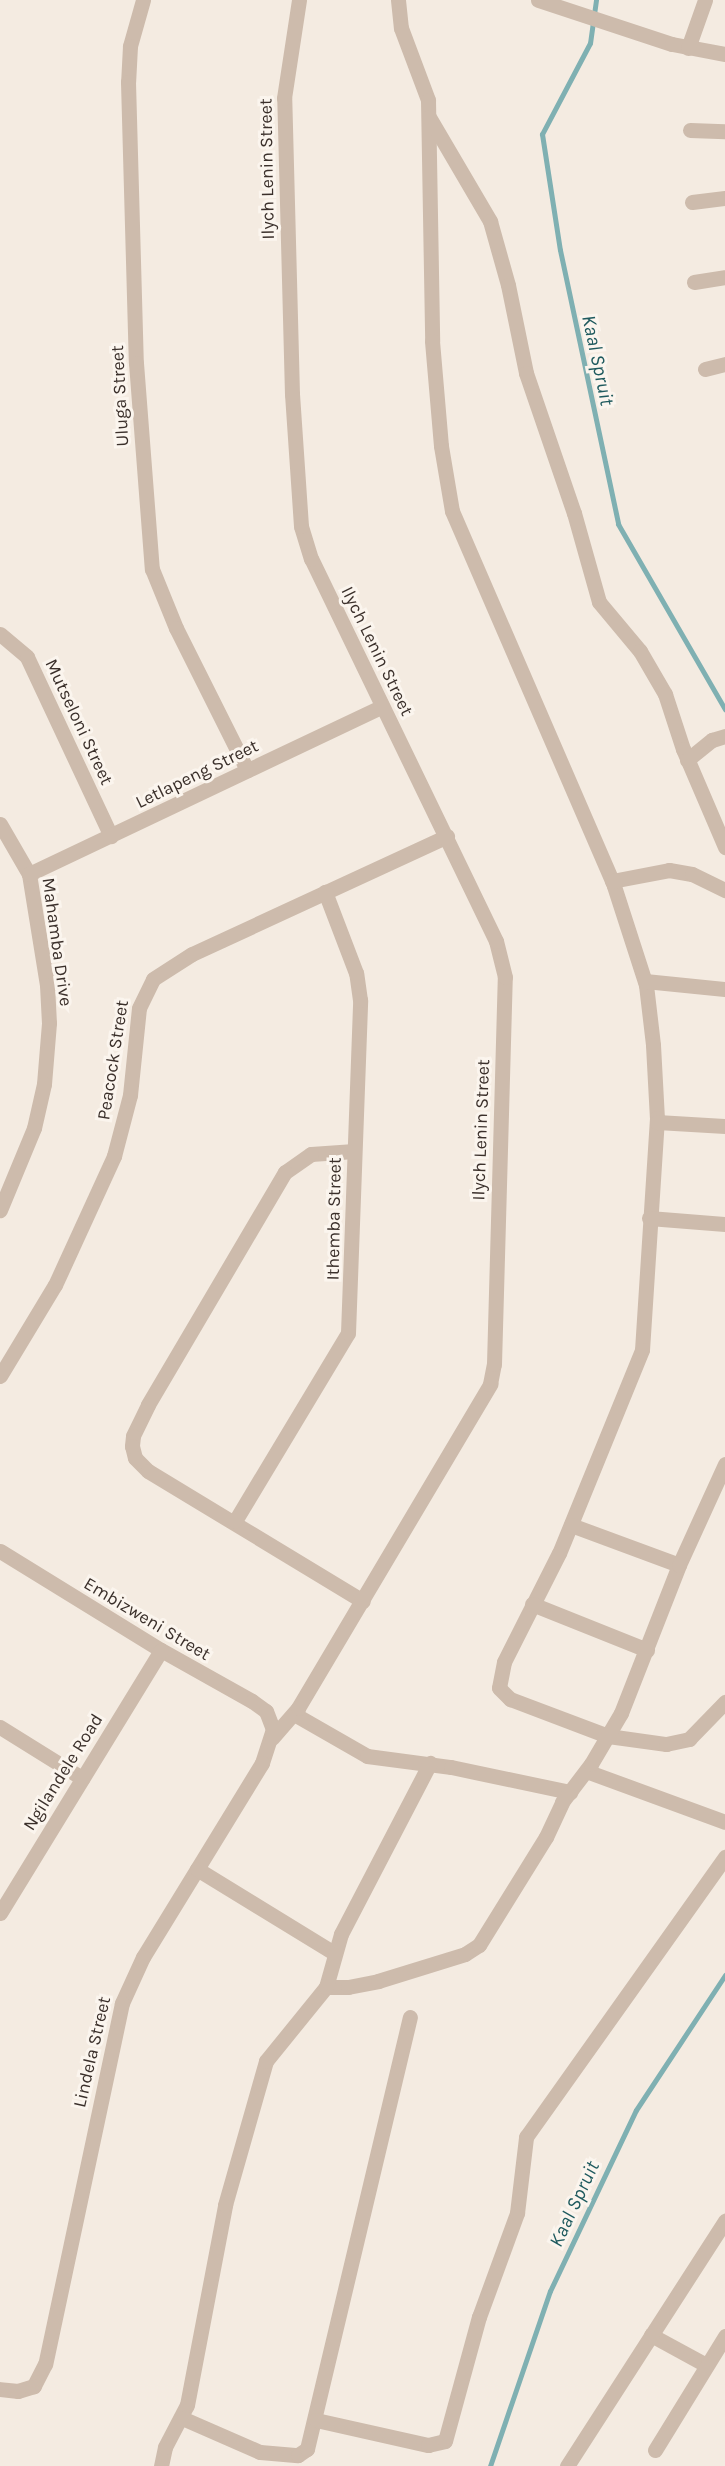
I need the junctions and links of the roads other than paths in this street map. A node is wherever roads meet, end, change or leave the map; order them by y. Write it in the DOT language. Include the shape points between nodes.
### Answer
graph roads {
  1 [pos="143,0"];
  2 [pos="299,0"];
  3 [pos="398,0"];
  4 [pos="538,0"];
  5 [pos="705,0"];
  6 [pos="688,48"];
  7 [pos="725,54"];
  8 [pos="429,117"];
  9 [pos="690,130"];
  10 [pos="725,131"];
  11 [pos="725,198"];
  12 [pos="692,202"];
  13 [pos="725,277"];
  14 [pos="694,282"];
  15 [pos="725,364"];
  16 [pos="705,369"];
  17 [pos="0,634"];
  18 [pos="381,707"];
  19 [pos="725,736"];
  20 [pos="687,760"];
  21 [pos="247,770"];
  22 [pos="0,824"];
  23 [pos="111,836"];
  24 [pos="447,836"];
  25 [pos="725,847"];
  26 [pos="29,874"];
  27 [pos="612,881"];
  28 [pos="725,890"];
  29 [pos="325,892"];
  30 [pos="645,981"];
  31 [pos="725,989"];
  32 [pos="657,1122"];
  33 [pos="725,1126"];
  34 [pos="354,1151"];
  35 [pos="0,1210"];
  36 [pos="649,1218"];
  37 [pos="725,1224"];
  38 [pos="0,1376"];
  39 [pos="725,1464"];
  40 [pos="235,1521"];
  41 [pos="571,1525"];
  42 [pos="0,1551"];
  43 [pos="679,1564"];
  44 [pos="363,1601"];
  45 [pos="532,1604"];
  46 [pos="160,1650"];
  47 [pos="647,1650"];
  48 [pos="725,1702"];
  49 [pos="294,1714"];
  50 [pos="271,1722"];
  51 [pos="0,1727"];
  52 [pos="608,1736"];
  53 [pos="272,1738"];
  54 [pos="430,1763"];
  55 [pos="586,1771"];
  56 [pos="82,1778"];
  57 [pos="570,1792"];
  58 [pos="725,1822"];
  59 [pos="725,1857"];
  60 [pos="197,1869"];
  61 [pos="5,1893"];
  62 [pos="0,1913"];
  63 [pos="334,1953"];
  64 [pos="326,1987"];
  65 [pos="410,2017"];
  66 [pos="725,2221"];
  67 [pos="651,2335"];
  68 [pos="725,2336"];
  69 [pos="706,2365"];
  70 [pos="0,2389"];
  71 [pos="182,2418"];
  72 [pos="316,2420"];
  73 [pos="655,2450"];
  74 [pos="161,2466"];
  75 [pos="567,2466"];
  1 -- 21 [label="street, Uluga Street" via="130,46 128,82 136,363 152,569 176,628"];
  2 -- 18 [label="street, Ilych Lenin Street" via="284,98 298,507 311,559"];
  3 -- 8 [label="street" via="398,16 427,94"];
  4 -- 6 [label="street"];
  5 -- 6 [label="street"];
  6 -- 7 [label="street"];
  8 -- 20 [label="street" via="490,221 528,384 574,513 599,602 651,669 665,694"];
  8 -- 27 [label="street" via="432,342 441,446 452,511 469,558 530,687"];
  9 -- 10 [label="street"];
  11 -- 12 [label="street"];
  13 -- 14 [label="street"];
  15 -- 16 [label="street"];
  17 -- 23 [label="street, Mutseloni Street" via="27,657"];
  18 -- 21 [label="street, Letlapeng Street"];
  18 -- 24 [label="street, Ilych Lenin Street"];
  19 -- 20 [label="street" via="712,740"];
  20 -- 25 [label="street"];
  21 -- 23 [label="street, Letlapeng Street"];
  22 -- 26 [label="street, Mahamba Drive"];
  23 -- 26 [label="street, Letlapeng Street"];
  24 -- 29 [label="street, Peacock Street"];
  24 -- 44 [label="street, Ilych Lenin Street" via="504,965 494,1364 485,1395"];
  26 -- 35 [label="street, Mahamba Drive" via="47,985 47,1067 34,1128"];
  27 -- 28 [label="street" via="669,870 701,877"];
  27 -- 30 [label="street"];
  29 -- 34 [label="street, Ithemba Street" via="358,986"];
  29 -- 38 [label="street, Peacock Street" via="168,966 147,987 140,1008 130,1095 114,1156 54,1285"];
  30 -- 31 [label="street"];
  30 -- 32 [label="street"];
  32 -- 33 [label="street"];
  32 -- 36 [label="street"];
  34 -- 40 [label="street, Ithemba Street" via="352,1283 346,1339"];
  34 -- 40 [label="street" via="311,1154 285,1172 132,1436 134,1454 143,1467"];
  36 -- 37 [label="street"];
  36 -- 41 [label="street" via="642,1350"];
  39 -- 43 [label="street"];
  40 -- 44 [label="street"];
  41 -- 43 [label="street"];
  41 -- 45 [label="street"];
  42 -- 46 [label="street, Embizweni Street"];
  43 -- 47 [label="street"];
  44 -- 49 [label="street, Ilych Lenin Street"];
  45 -- 47 [label="street"];
  45 -- 52 [label="street" via="500,1672 501,1692 510,1699"];
  46 -- 50 [label="street, Embizweni Street" via="252,1701 266,1712"];
  46 -- 56 [label="street, Ngilandele Road"];
  47 -- 52 [label="street"];
  48 -- 52 [label="street" via="704,1727 684,1741 666,1744"];
  49 -- 53 [label="street, Ilych Lenin Street"];
  49 -- 54 [label="street" via="366,1756"];
  50 -- 53 [label="street, Lindela Street"];
  51 -- 56 [label="street"];
  52 -- 55 [label="street"];
  53 -- 60 [label="street, Lindela Street" via="262,1762"];
  54 -- 57 [label="street"];
  54 -- 63 [label="street"];
  55 -- 57 [label="street"];
  55 -- 58 [label="street"];
  56 -- 61 [label="street, Ngilandele Road"];
  57 -- 64 [label="street" via="475,1948 378,1981 348,1988"];
  59 -- 72 [label="street" via="526,2137 518,2207 476,2327 445,2441 428,2445"];
  60 -- 63 [label="street"];
  60 -- 70 [label="street, Lindela Street" via="144,1957 122,2003 45,2364 34,2386 18,2391"];
  61 -- 62 [label="street, Ngilandele Road"];
  63 -- 64 [label="street"];
  64 -- 71 [label="street" via="266,2061 225,2205 191,2389"];
  65 -- 72 [label="street"];
  66 -- 67 [label="street"];
  67 -- 69 [label="street"];
  67 -- 75 [label="street"];
  68 -- 69 [label="street"];
  69 -- 73 [label="street"];
  71 -- 72 [label="street" via="260,2452 298,2455 307,2449"];
  71 -- 74 [label="street" via="165,2448"];
}
